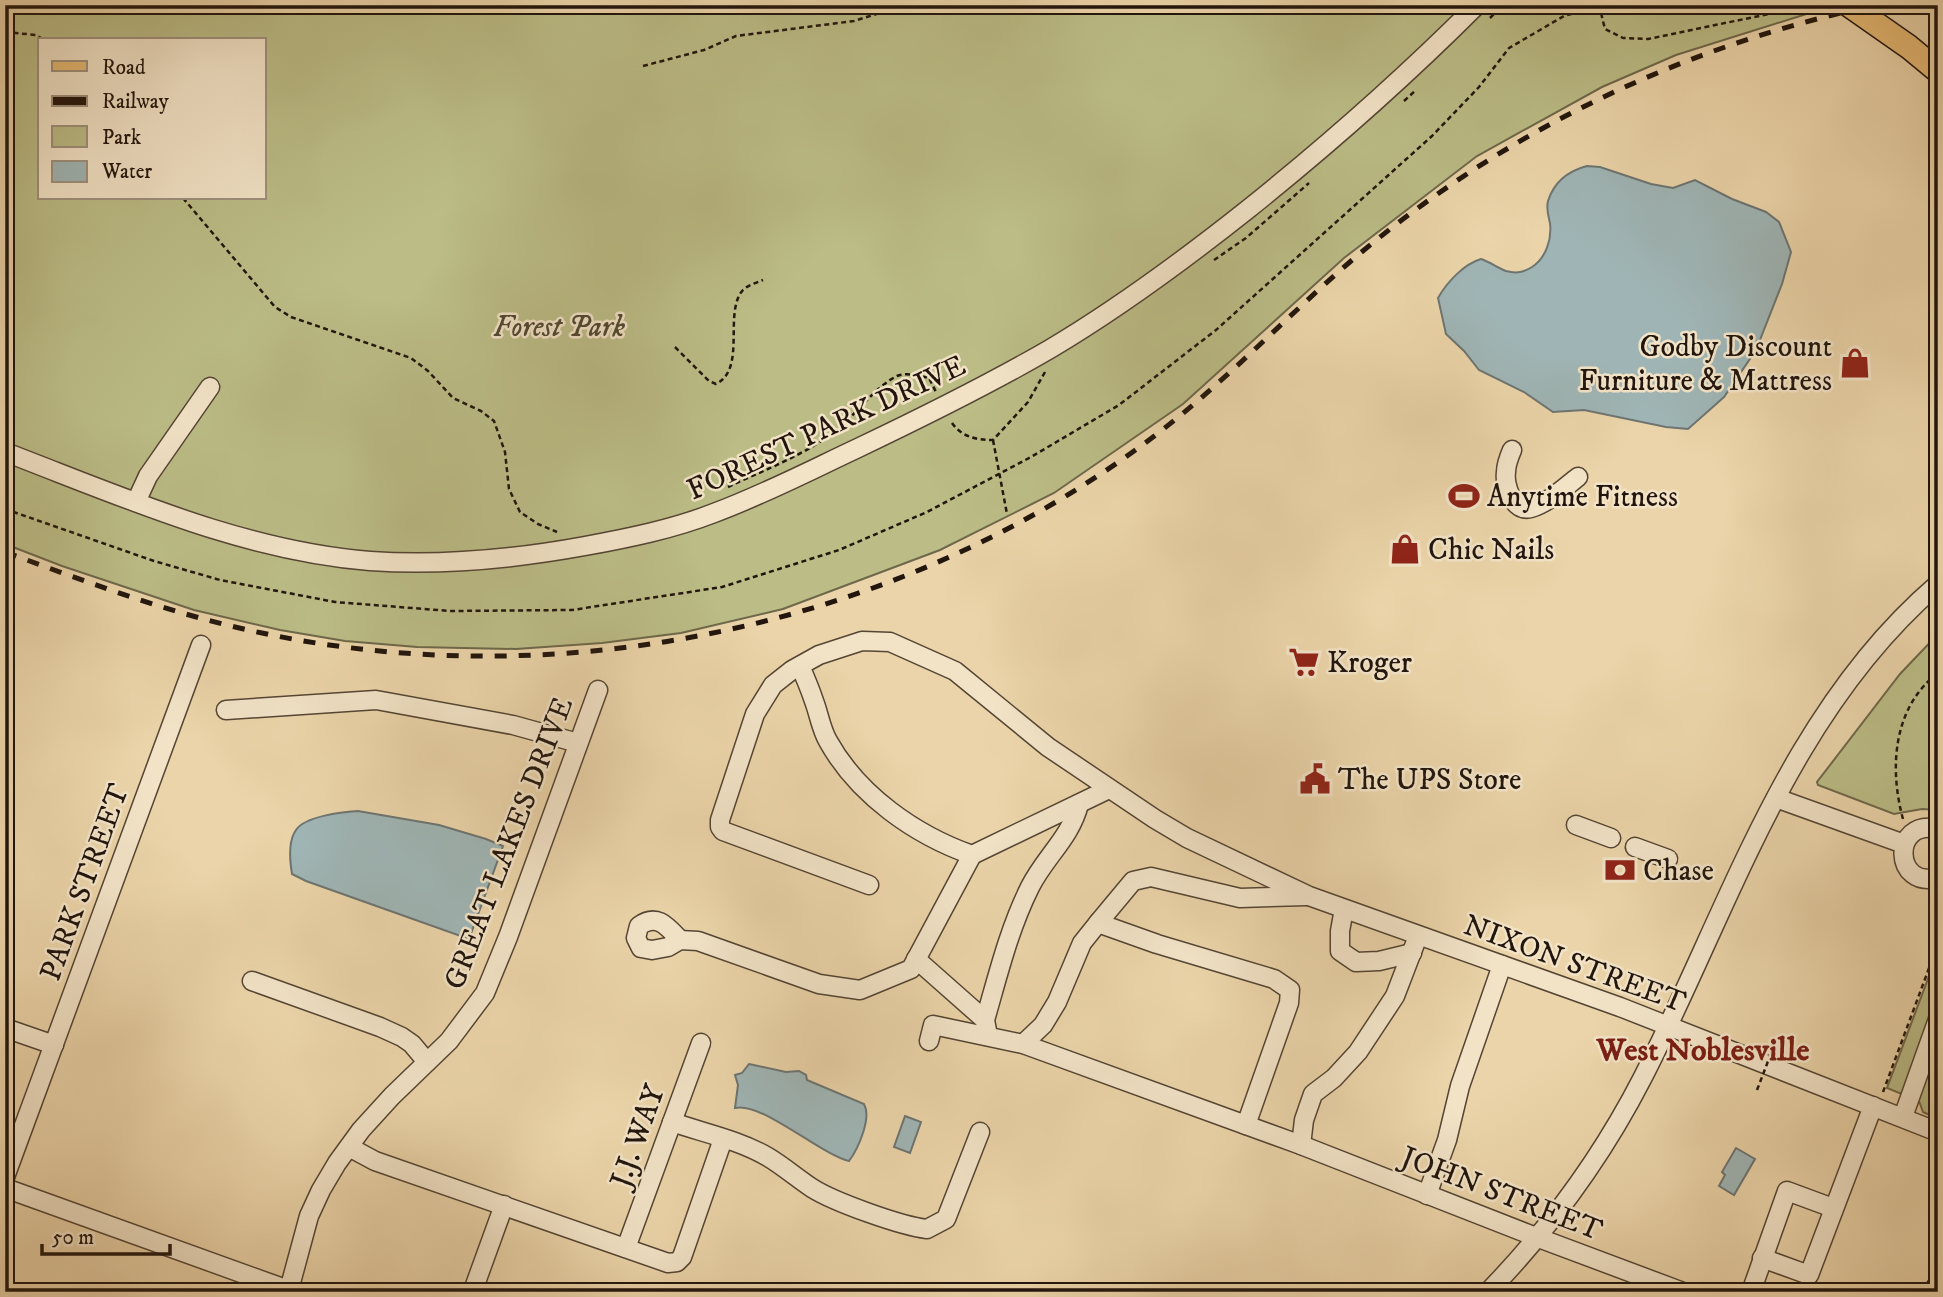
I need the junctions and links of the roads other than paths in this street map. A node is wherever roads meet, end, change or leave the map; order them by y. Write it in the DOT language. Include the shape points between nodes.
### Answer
graph roads {
  1 [pos="1477,5"];
  2 [pos="1849,5"];
  3 [pos="1938,71"];
  4 [pos="210,387"];
  5 [pos="1512,450"];
  6 [pos="5,452"];
  7 [pos="1578,477"];
  8 [pos="136,502"];
  9 [pos="1938,584"];
  10 [pos="201,645"];
  11 [pos="800,666"];
  12 [pos="598,690"];
  13 [pos="226,710"];
  14 [pos="578,743"];
  15 [pos="1109,789"];
  16 [pos="1776,798"];
  17 [pos="1079,804"];
  18 [pos="1576,825"];
  19 [pos="1938,829"];
  20 [pos="1611,838"];
  21 [pos="1904,844"];
  22 [pos="1634,847"];
  23 [pos="972,855"];
  24 [pos="1668,859"];
  25 [pos="1938,877"];
  26 [pos="869,885"];
  27 [pos="1309,896"];
  28 [pos="1344,909"];
  29 [pos="1098,923"];
  30 [pos="680,940"];
  31 [pos="1415,944"];
  32 [pos="916,959"];
  33 [pos="1502,965"];
  34 [pos="252,981"];
  35 [pos="1938,1019"];
  36 [pos="1668,1027"];
  37 [pos="5,1028"];
  38 [pos="987,1028"];
  39 [pos="929,1041"];
  40 [pos="701,1043"];
  41 [pos="1023,1044"];
  42 [pos="54,1045"];
  43 [pos="427,1062"];
  44 [pos="1878,1099"];
  45 [pos="1903,1117"];
  46 [pos="672,1122"];
  47 [pos="1246,1125"];
  48 [pos="980,1132"];
  49 [pos="1938,1132"];
  50 [pos="723,1139"];
  51 [pos="1301,1145"];
  52 [pos="349,1147"];
  53 [pos="5,1178"];
  54 [pos="5,1188"];
  55 [pos="1427,1195"];
  56 [pos="504,1205"];
  57 [pos="1833,1208"];
  58 [pos="1536,1237"];
  59 [pos="626,1248"];
  60 [pos="1762,1258"];
  61 [pos="475,1285"];
  62 [pos="291,1291"];
  63 [pos="1488,1292"];
  64 [pos="1684,1292"];
  65 [pos="1751,1292"];
  1 -- 8 [label="street, FOREST PARK DRIVE" via="1357,118 1148,285 1051,348 943,407 714,513 659,531 517,557 435,563 324,555 224,532"];
  2 -- 3 [label="main road"];
  4 -- 8 [label="street"];
  5 -- 7 [label="street" via="1505,482 1522,508 1552,498"];
  6 -- 8 [label="street, FOREST PARK DRIVE"];
  9 -- 16 [label="street" via="1855,673 1815,729"];
  10 -- 42 [label="street, PARK STREET"];
  11 -- 15 [label="street, NIXON STREET" via="862,641 890,642 954,671 1048,747"];
  11 -- 23 [label="street" via="827,739 842,762 903,821"];
  11 -- 26 [label="street, NIXON STREET" via="773,685 755,714 720,827"];
  12 -- 14 [label="street, GREAT LAKES DRIVE"];
  13 -- 14 [label="street" via="376,700 513,725"];
  14 -- 43 [label="street, GREAT LAKES DRIVE" via="485,993"];
  15 -- 17 [label="street"];
  15 -- 27 [label="street, NIXON STREET" via="1187,838"];
  16 -- 21 [label="street"];
  16 -- 36 [label="street"];
  17 -- 23 [label="street"];
  17 -- 38 [label="street" via="1075,821 1032,883 1017,915"];
  18 -- 20 [label="street"];
  19 -- 21 [label="street" via="1922,828"];
  21 -- 25 [label="street" via="1903,859 1911,873 1926,879"];
  22 -- 24 [label="street"];
  23 -- 32 [label="street"];
  27 -- 28 [label="street, NIXON STREET"];
  27 -- 29 [label="street" via="1240,898 1151,877 1133,881"];
  28 -- 31 [label="street, NIXON STREET"];
  28 -- 31 [label="street" via="1340,951 1356,962 1380,961"];
  29 -- 41 [label="street" via="1082,943 1043,1025"];
  29 -- 47 [label="street" via="1274,979 1290,990"];
  30 -- 32 [label="street" via="698,941 819,984 860,990 911,969"];
  31 -- 33 [label="street, NIXON STREET"];
  31 -- 51 [label="street" via="1395,996 1358,1052 1314,1094"];
  32 -- 38 [label="street"];
  33 -- 36 [label="street, NIXON STREET"];
  33 -- 55 [label="street"];
  34 -- 43 [label="street" via="402,1037"];
  35 -- 45 [label="street"];
  36 -- 44 [label="street, NIXON STREET"];
  36 -- 58 [label="street" via="1599,1152"];
  37 -- 42 [label="street"];
  38 -- 39 [label="street, JOHN STREET" via="933,1024"];
  38 -- 41 [label="street, JOHN STREET"];
  40 -- 46 [label="street, J.J. WAY"];
  41 -- 47 [label="street, JOHN STREET"];
  42 -- 53 [label="street, PARK STREET"];
  43 -- 52 [label="street, GREAT LAKES DRIVE"];
  44 -- 45 [label="street, NIXON STREET"];
  44 -- 57 [label="street"];
  45 -- 49 [label="street, NIXON STREET"];
  46 -- 50 [label="street"];
  46 -- 59 [label="street, J.J. WAY"];
  47 -- 51 [label="street, JOHN STREET"];
  48 -- 50 [label="street" via="946,1219 927,1229 813,1189 770,1158"];
  50 -- 59 [label="street" via="682,1257 668,1263"];
  51 -- 55 [label="street, JOHN STREET"];
  52 -- 56 [label="street" via="374,1161"];
  52 -- 62 [label="street, GREAT LAKES DRIVE" via="309,1216"];
  54 -- 62 [label="street"];
  55 -- 58 [label="street, JOHN STREET"];
  56 -- 59 [label="street"];
  56 -- 61 [label="street"];
  57 -- 60 [label="street" via="1787,1191"];
  57 -- 60 [label="street" via="1809,1275"];
  58 -- 63 [label="street"];
  58 -- 64 [label="street, JOHN STREET"];
  60 -- 65 [label="street"];
}
